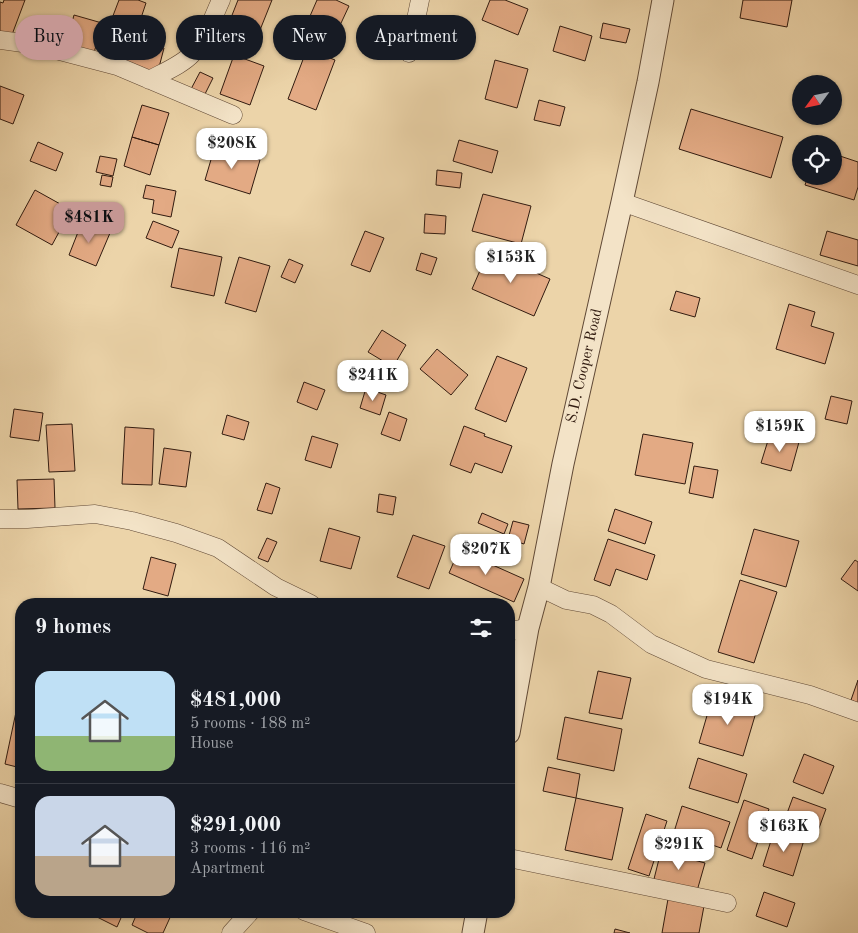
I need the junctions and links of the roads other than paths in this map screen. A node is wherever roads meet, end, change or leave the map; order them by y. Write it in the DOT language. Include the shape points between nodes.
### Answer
graph roads {
  1 [pos="221,0"];
  2 [pos="420,0"];
  3 [pos="663,0"];
  4 [pos="417,15"];
  5 [pos="0,40"];
  6 [pos="149,80"];
  7 [pos="233,115"];
  8 [pos="622,202"];
  9 [pos="858,285"];
  10 [pos="0,519"];
  11 [pos="539,587"];
  12 [pos="298,598"];
  13 [pos="518,630"];
  14 [pos="515,664"];
  15 [pos="858,712"];
  16 [pos="0,794"];
  17 [pos="15,798"];
  18 [pos="515,859"];
  19 [pos="727,903"];
  20 [pos="245,918"];
  21 [pos="324,918"];
  22 [pos="476,918"];
  23 [pos="231,933"];
  24 [pos="366,933"];
  25 [pos="473,933"];
  1 -- 6 [label="street" via="193,53"];
  2 -- 4 [label="street"];
  3 -- 8 [label="street, S.D. Cooper Road"];
  5 -- 6 [label="street" via="37,45 117,66"];
  6 -- 7 [label="street"];
  8 -- 9 [label="street"];
  8 -- 11 [label="street, S.D. Cooper Road"];
  10 -- 12 [label="street" via="96,514 132,521 218,548"];
  11 -- 13 [label="street, S.D. Cooper Road"];
  11 -- 15 [label="street" via="566,600 593,605 611,614 651,644 706,669 810,695"];
  13 -- 14 [label="street, S.D. Cooper Road"];
  16 -- 17 [label="street"];
  18 -- 19 [label="street"];
  20 -- 23 [label="street"];
  21 -- 24 [label="street"];
  22 -- 25 [label="street"];
}
